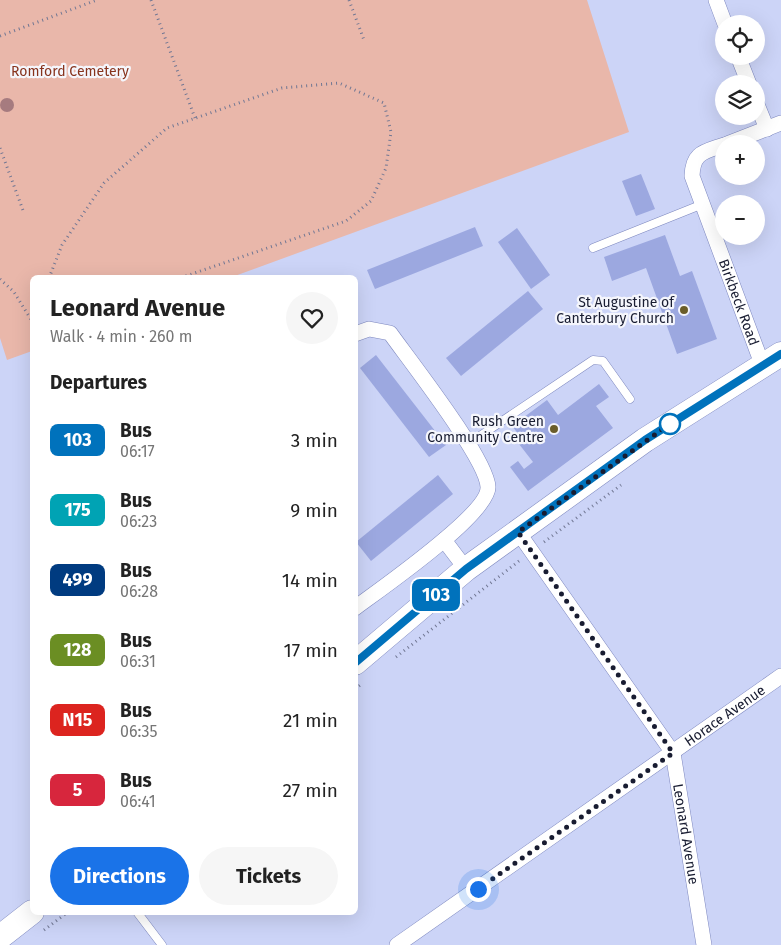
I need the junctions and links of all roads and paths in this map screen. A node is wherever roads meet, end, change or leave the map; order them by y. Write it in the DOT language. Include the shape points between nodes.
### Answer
graph roads {
  1 [pos="97,0"];
  2 [pos="151,0"];
  3 [pos="350,0"];
  4 [pos="716,0"];
  5 [pos="722,15"];
  6 [pos="0,36"];
  7 [pos="364,40"];
  8 [pos="765,114"];
  9 [pos="195,118"];
  10 [pos="774,126"];
  11 [pos="750,135"];
  12 [pos="0,148"];
  13 [pos="715,148"];
  14 [pos="703,204"];
  15 [pos="24,213"];
  16 [pos="593,248"];
  17 [pos="50,275"];
  18 [pos="189,275"];
  19 [pos="0,279"];
  20 [pos="30,318"];
  21 [pos="358,333"];
  22 [pos="772,359"];
  23 [pos="630,399"];
  24 [pos="468,444"];
  25 [pos="624,483"];
  26 [pos="518,532"];
  27 [pos="444,540"];
  28 [pos="532,551"];
  29 [pos="466,569"];
  30 [pos="358,606"];
  31 [pos="392,661"];
  32 [pos="362,670"];
  33 [pos="780,682"];
  34 [pos="673,753"];
  35 [pos="30,914"];
  36 [pos="140,915"];
  37 [pos="0,937"];
  38 [pos="162,945"];
  39 [pos="397,945"];
  40 [pos="704,945"];
  1 -- 6 [label="path"];
  2 -- 9 [label="path"];
  3 -- 7 [label="path"];
  4 -- 5 [label="street"];
  8 -- 10 [label="street"];
  9 -- 17 [label="path" via="167,128 104,183 62,244"];
  9 -- 18 [label="path" via="282,88 339,83 384,103 391,132 386,168 371,201 346,221"];
  10 -- 11 [label="street, Birkbeck Road"];
  12 -- 15 [label="path"];
  13 -- 14 [label="street, Birkbeck Road" via="698,154 692,164 692,176"];
  14 -- 16 [label="lane"];
  14 -- 22 [label="street, Birkbeck Road"];
  19 -- 20 [label="path" via="14,292"];
  21 -- 24 [label="street" via="369,329 390,333"];
  22 -- 26 [label="main road" via="645,440"];
  23 -- 24 [label="lane" via="603,361 593,360"];
  24 -- 27 [label="street" via="480,462 488,488 481,506"];
  25 -- 28 [label="path"];
  26 -- 28 [label="street, Leonard Avenue"];
  26 -- 29 [label="main road"];
  27 -- 29 [label="street"];
  27 -- 30 [label="street"];
  28 -- 31 [label="path"];
  28 -- 34 [label="street, Leonard Avenue"];
  29 -- 32 [label="main road"];
  33 -- 34 [label="street, Horace Avenue"];
  34 -- 39 [label="street, Horace Avenue"];
  34 -- 40 [label="street, Leonard Avenue"];
  35 -- 37 [label="main road"];
  36 -- 38 [label="lane"];
}
